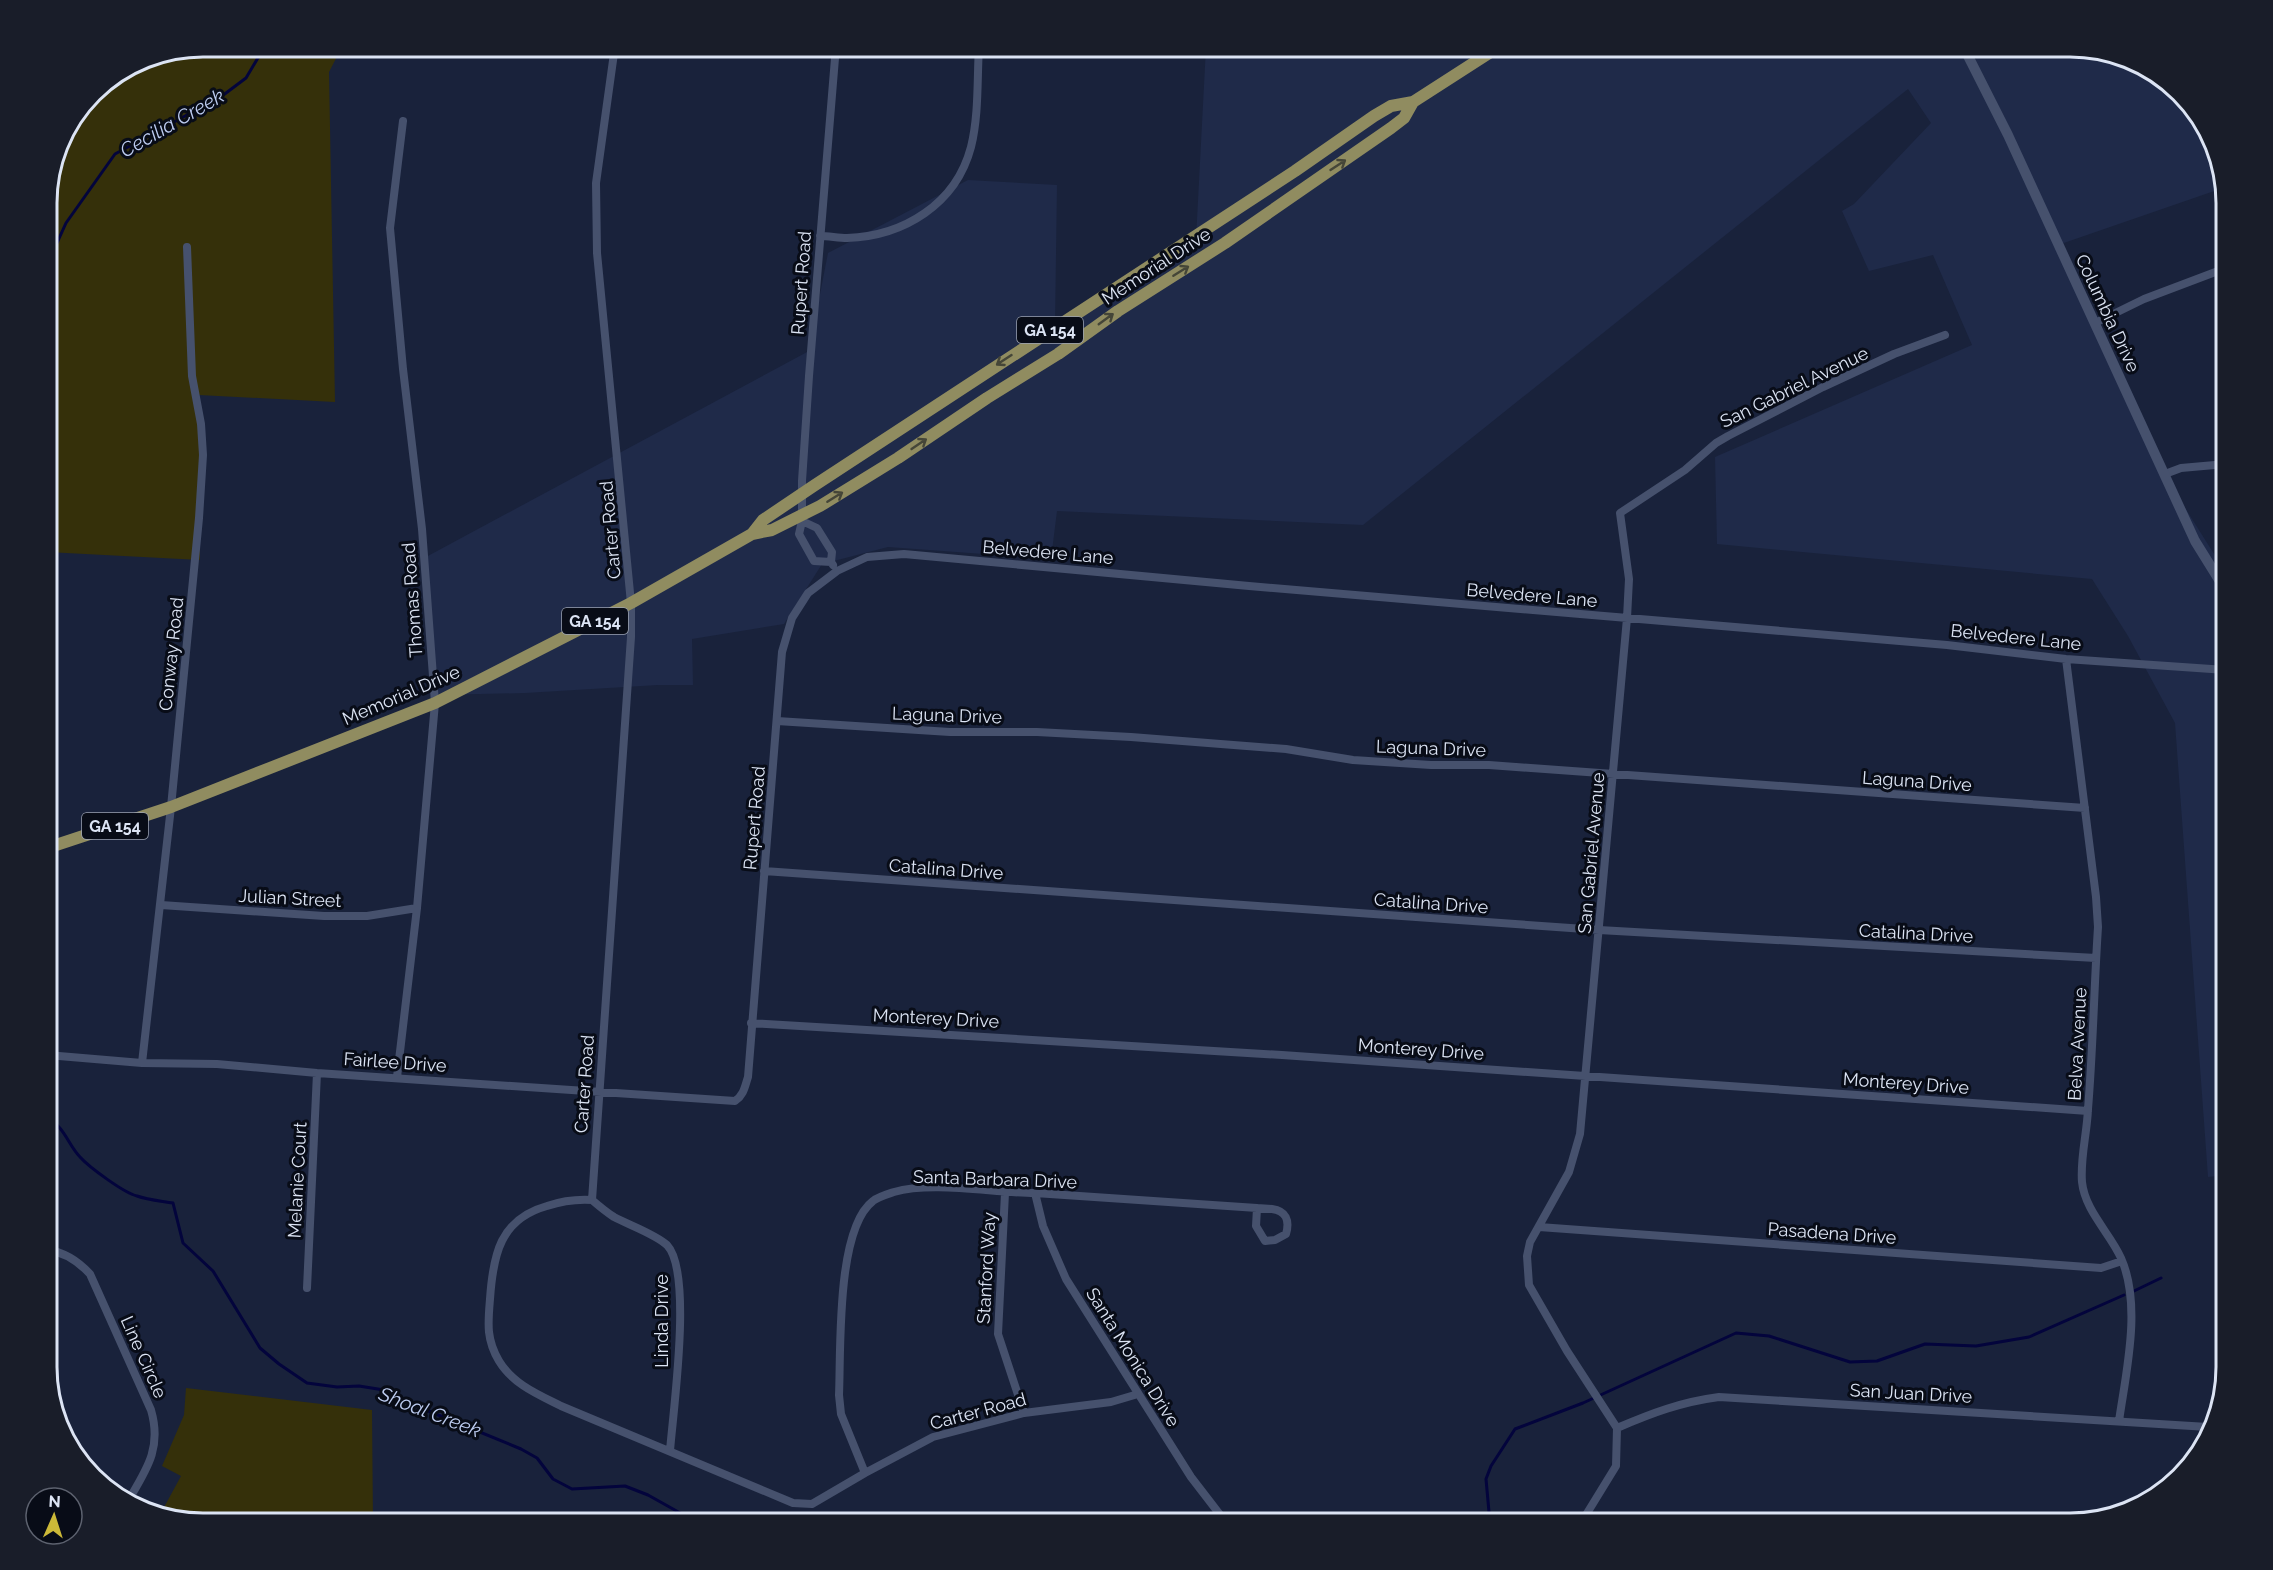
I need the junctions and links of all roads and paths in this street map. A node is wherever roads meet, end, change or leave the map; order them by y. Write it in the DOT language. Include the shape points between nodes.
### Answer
graph roads {
  1 [pos="613,57"];
  2 [pos="835,57"];
  3 [pos="978,57"];
  4 [pos="1483,57"];
  5 [pos="1969,57"];
  6 [pos="1413,102"];
  7 [pos="403,121"];
  8 [pos="820,236"];
  9 [pos="187,247"];
  10 [pos="2216,272"];
  11 [pos="2095,323"];
  12 [pos="1945,335"];
  13 [pos="2216,465"];
  14 [pos="2164,474"];
  15 [pos="802,494"];
  16 [pos="802,518"];
  17 [pos="752,534"];
  18 [pos="831,562"];
  19 [pos="837,571"];
  20 [pos="2216,575"];
  21 [pos="632,603"];
  22 [pos="1627,618"];
  23 [pos="2066,659"];
  24 [pos="2216,668"];
  25 [pos="435,703"];
  26 [pos="777,721"];
  27 [pos="1613,774"];
  28 [pos="171,807"];
  29 [pos="2085,808"];
  30 [pos="57,845"];
  31 [pos="764,871"];
  32 [pos="161,905"];
  33 [pos="417,908"];
  34 [pos="1599,930"];
  35 [pos="2096,958"];
  36 [pos="751,1023"];
  37 [pos="57,1056"];
  38 [pos="142,1063"];
  39 [pos="317,1073"];
  40 [pos="1584,1076"];
  41 [pos="397,1077"];
  42 [pos="598,1092"];
  43 [pos="740,1097"];
  44 [pos="2088,1111"];
  45 [pos="1005,1193"];
  46 [pos="1035,1193"];
  47 [pos="592,1200"];
  48 [pos="1257,1208"];
  49 [pos="1539,1227"];
  50 [pos="57,1251"];
  51 [pos="2122,1261"];
  52 [pos="307,1288"];
  53 [pos="1138,1394"];
  54 [pos="1024,1413"];
  55 [pos="2119,1421"];
  56 [pos="2203,1427"];
  57 [pos="1617,1428"];
  58 [pos="670,1451"];
  59 [pos="865,1473"];
  60 [pos="131,1494"];
  61 [pos="1219,1513"];
  62 [pos="1588,1513"];
  1 -- 21 [label="street, Carter Road" via="596,183 597,253"];
  2 -- 8 [label="street, Rupert Road"];
  3 -- 8 [label="street" via="971,146 952,187 931,211 880,233 847,238"];
  4 -- 6 [label="main road, Memorial Drive / GA 154"];
  5 -- 11 [label="main road, Columbia Drive"];
  6 -- 15 [label="main road, Memorial Drive / GA 154, one-way" via="1391,106 1374,116"];
  16 -- 6 [label="main road, Memorial Drive / GA 154, one-way" via="1260,220 1404,118"];
  7 -- 25 [label="street, Thomas Road" via="390,228 422,529"];
  8 -- 15 [label="street, Rupert Road"];
  9 -- 28 [label="street, Conway Road" via="192,376 203,455"];
  10 -- 11 [label="street" via="2144,299"];
  11 -- 14 [label="main road, Columbia Drive"];
  12 -- 22 [label="street, San Gabriel Avenue" via="1823,387 1728,436 1620,513 1629,579"];
  13 -- 14 [label="street"];
  14 -- 20 [label="main road, Columbia Drive" via="2195,541"];
  15 -- 16 [label="street, Rupert Road"];
  15 -- 17 [label="main road, Memorial Drive / GA 154" via="763,520"];
  16 -- 17 [label="main road, Memorial Drive / GA 154"];
  16 -- 18 [label="street, Rupert Road" via="817,528 832,552"];
  16 -- 18 [label="street, Rupert Road" via="799,534 814,561"];
  17 -- 21 [label="main road, Memorial Drive / GA 154"];
  18 -- 19 [label="street, Rupert Road"];
  19 -- 22 [label="street, Belvedere Lane" via="867,557 904,554"];
  19 -- 26 [label="street, Rupert Road" via="808,592 792,618 782,651"];
  21 -- 25 [label="main road, Memorial Drive / GA 154"];
  21 -- 42 [label="street, Carter Road"];
  22 -- 23 [label="street, Belvedere Lane"];
  22 -- 27 [label="street, San Gabriel Avenue"];
  23 -- 24 [label="street, Belvedere Lane"];
  23 -- 29 [label="street, Belva Avenue"];
  25 -- 28 [label="main road, Memorial Drive / GA 154"];
  25 -- 33 [label="street, Thomas Road"];
  26 -- 27 [label="street, Laguna Drive" via="950,732 1131,737 1286,749 1353,760"];
  26 -- 31 [label="street, Rupert Road"];
  27 -- 29 [label="street, Laguna Drive"];
  27 -- 34 [label="street, San Gabriel Avenue"];
  28 -- 30 [label="main road, Memorial Drive / GA 154"];
  28 -- 32 [label="street, Conway Road"];
  29 -- 35 [label="street, Belva Avenue" via="2096,897"];
  31 -- 34 [label="street, Catalina Drive"];
  31 -- 36 [label="street, Rupert Road"];
  32 -- 33 [label="street, Julian Street" via="324,916 367,916"];
  32 -- 38 [label="street, Conway Road"];
  33 -- 41 [label="street, Thomas Road"];
  34 -- 35 [label="street, Catalina Drive"];
  34 -- 40 [label="street, San Gabriel Avenue"];
  35 -- 44 [label="street, Belva Avenue"];
  36 -- 40 [label="street, Monterey Drive"];
  36 -- 43 [label="street, Rupert Road" via="748,1077"];
  37 -- 38 [label="street, Fairlee Drive"];
  38 -- 39 [label="street, Fairlee Drive" via="217,1064"];
  39 -- 41 [label="street, Fairlee Drive"];
  39 -- 52 [label="street, Melanie Court"];
  40 -- 44 [label="street, Monterey Drive"];
  40 -- 49 [label="street, San Gabriel Avenue" via="1580,1134 1569,1172"];
  41 -- 42 [label="street, Fairlee Drive"];
  42 -- 43 [label="street, Fairlee Drive" via="727,1101"];
  42 -- 47 [label="street, Carter Road"];
  44 -- 51 [label="street, Belva Avenue" via="2082,1184 2086,1200"];
  45 -- 46 [label="street, Santa Barbara Drive"];
  45 -- 54 [label="street, Stanford Way" via="998,1334"];
  45 -- 59 [label="street, Santa Barbara Drive" via="943,1188 895,1192 873,1201 858,1220 845,1265 839,1395 841,1414"];
  46 -- 48 [label="street, Santa Barbara Drive"];
  46 -- 53 [label="street, Santa Monica Drive" via="1043,1226 1066,1279"];
  47 -- 58 [label="street, Linda Drive" via="667,1246 676,1262 680,1336"];
  47 -- 58 [label="street, Carter Road" via="577,1199 534,1209 515,1221 504,1235 492,1275 488,1339 509,1375 527,1389"];
  48 -- 48 [label="street, Santa Barbara Drive" via="1280,1210 1286,1216 1286,1233 1265,1241 1256,1226"];
  49 -- 51 [label="street, Pasadena Drive" via="2101,1268"];
  49 -- 57 [label="street, San Gabriel Avenue" via="1527,1256 1529,1285"];
  50 -- 60 [label="street, Line Circle" via="90,1274 156,1426 156,1443"];
  51 -- 55 [label="street, Belva Avenue" via="2131,1313 2130,1350"];
  53 -- 54 [label="street, Carter Road" via="1111,1402"];
  53 -- 61 [label="street, Santa Monica Drive"];
  54 -- 59 [label="street, Carter Road" via="933,1437"];
  55 -- 56 [label="street, San Juan Drive"];
  55 -- 57 [label="street, San Juan Drive" via="1719,1397 1660,1409"];
  57 -- 62 [label="street" via="1616,1466"];
  58 -- 59 [label="street, Carter Road" via="793,1503 812,1504"];
}
